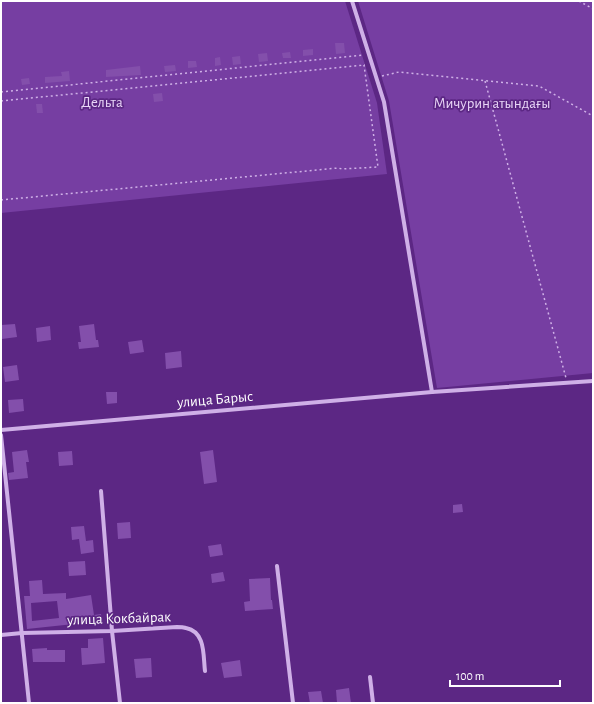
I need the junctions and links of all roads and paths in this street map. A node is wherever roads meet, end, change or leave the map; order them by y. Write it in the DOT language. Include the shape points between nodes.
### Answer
graph roads {
  1 [pos="352,1"];
  2 [pos="579,1"];
  3 [pos="593,9"];
  4 [pos="368,54"];
  5 [pos="376,77"];
  6 [pos="485,81"];
  7 [pos="1,92"];
  8 [pos="1,101"];
  9 [pos="593,116"];
  10 [pos="1,200"];
  11 [pos="593,381"];
  12 [pos="568,383"];
  13 [pos="432,392"];
  14 [pos="1,430"];
  15 [pos="1,436"];
  16 [pos="101,491"];
  17 [pos="277,566"];
  18 [pos="112,631"];
  19 [pos="22,633"];
  20 [pos="1,635"];
  21 [pos="205,671"];
  22 [pos="370,677"];
  23 [pos="28,703"];
  24 [pos="120,703"];
  25 [pos="293,703"];
  26 [pos="373,703"];
  1 -- 4 [label="street"];
  2 -- 3 [label="path"];
  4 -- 5 [label="street"];
  4 -- 7 [label="path"];
  5 -- 6 [label="path" via="399,72"];
  5 -- 13 [label="street" via="384,102"];
  6 -- 9 [label="path" via="539,86"];
  6 -- 12 [label="path"];
  8 -- 10 [label="path" via="364,66 378,167 338,168"];
  11 -- 12 [label="street, улица Барыс"];
  12 -- 13 [label="street, улица Барыс"];
  13 -- 14 [label="street, улица Барыс"];
  15 -- 19 [label="street"];
  16 -- 18 [label="street"];
  17 -- 25 [label="street"];
  18 -- 19 [label="street, улица Кокбайрак"];
  18 -- 21 [label="street, улица Кокбайрак" via="177,627 193,630 202,642"];
  18 -- 24 [label="street"];
  19 -- 20 [label="street, улица Кокбайрак"];
  19 -- 23 [label="street"];
  22 -- 26 [label="street"];
}
